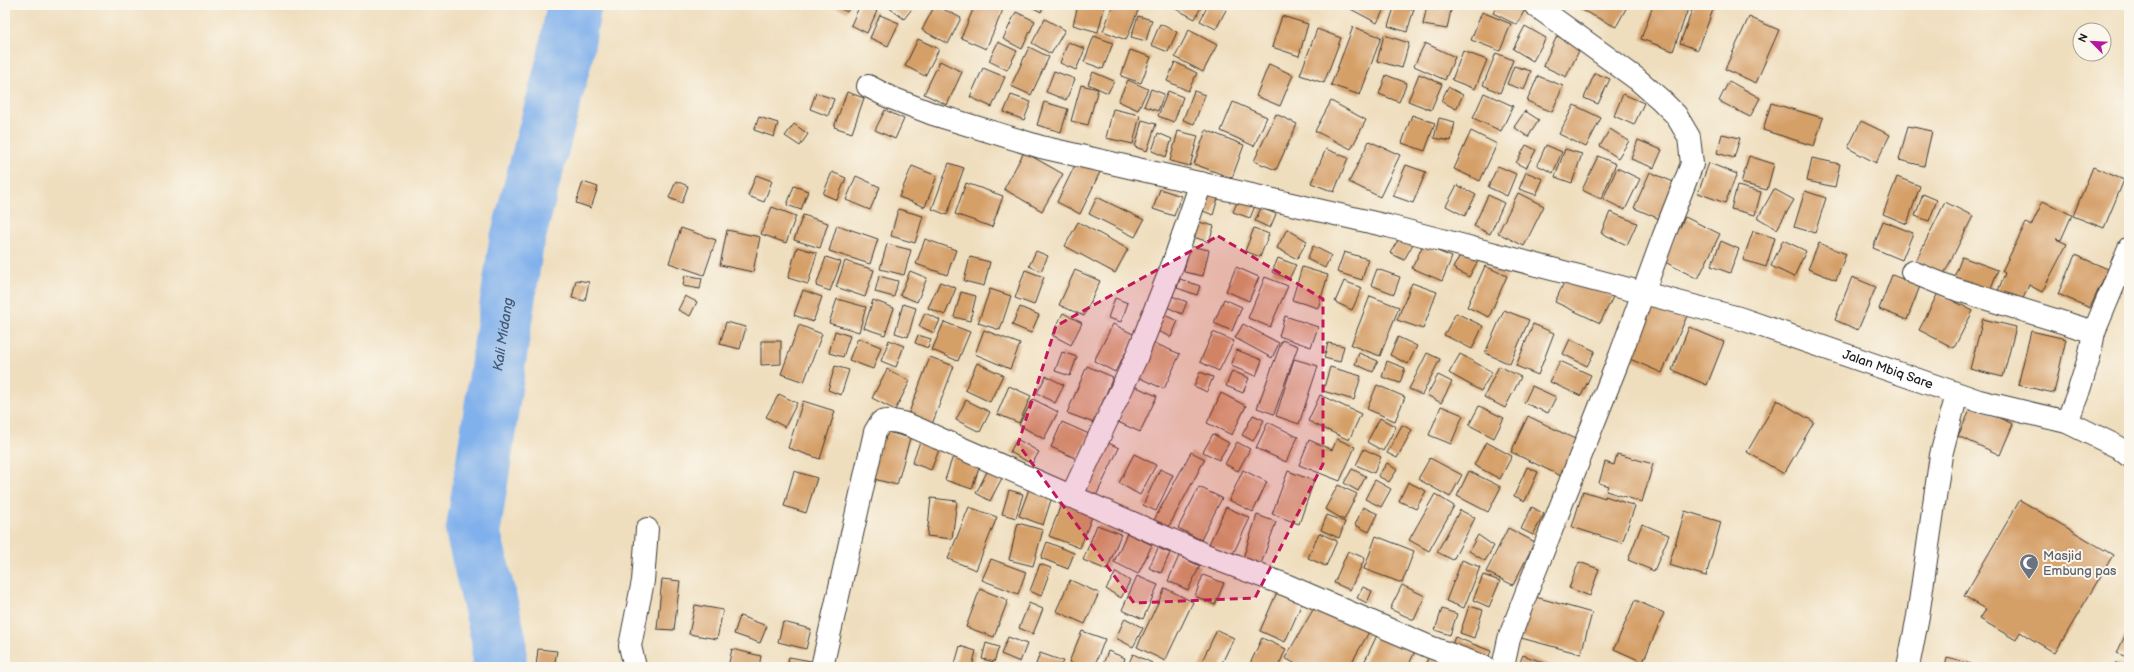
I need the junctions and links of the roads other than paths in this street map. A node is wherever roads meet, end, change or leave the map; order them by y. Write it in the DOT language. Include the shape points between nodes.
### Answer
graph roads {
  1 [pos="1535,5"];
  2 [pos="868,86"];
  3 [pos="1201,183"];
  4 [pos="2129,248"];
  5 [pos="1912,272"];
  6 [pos="1642,293"];
  7 [pos="2094,332"];
  8 [pos="1957,394"];
  9 [pos="2067,422"];
  10 [pos="2129,456"];
  11 [pos="1070,497"];
  12 [pos="647,529"];
  13 [pos="635,667"];
  14 [pos="822,667"];
  15 [pos="1485,667"];
  16 [pos="1502,667"];
  17 [pos="1908,667"];
  1 -- 6 [label="street" via="1655,94 1676,115 1689,137 1692,164"];
  2 -- 3 [label="street, Jalan Mbiq Sare" via="933,114 1041,147"];
  3 -- 6 [label="street, Jalan Mbiq Sare" via="1388,226"];
  3 -- 11 [label="street" via="1136,358"];
  4 -- 7 [label="street"];
  5 -- 7 [label="street" via="1972,294"];
  6 -- 8 [label="street, Jalan Mbiq Sare" via="1710,309 1786,333"];
  6 -- 16 [label="street" via="1620,356 1526,594"];
  7 -- 9 [label="street" via="2081,386"];
  8 -- 9 [label="street, Jalan Mbiq Sare"];
  8 -- 17 [label="street" via="1941,455 1918,616"];
  9 -- 10 [label="street, Jalan Mbiq Sare" via="2118,447"];
  11 -- 14 [label="street" via="938,438 893,421 881,422 875,432"];
  11 -- 15 [label="street" via="1430,647"];
  12 -- 13 [label="street" via="643,581 630,646"];
}
